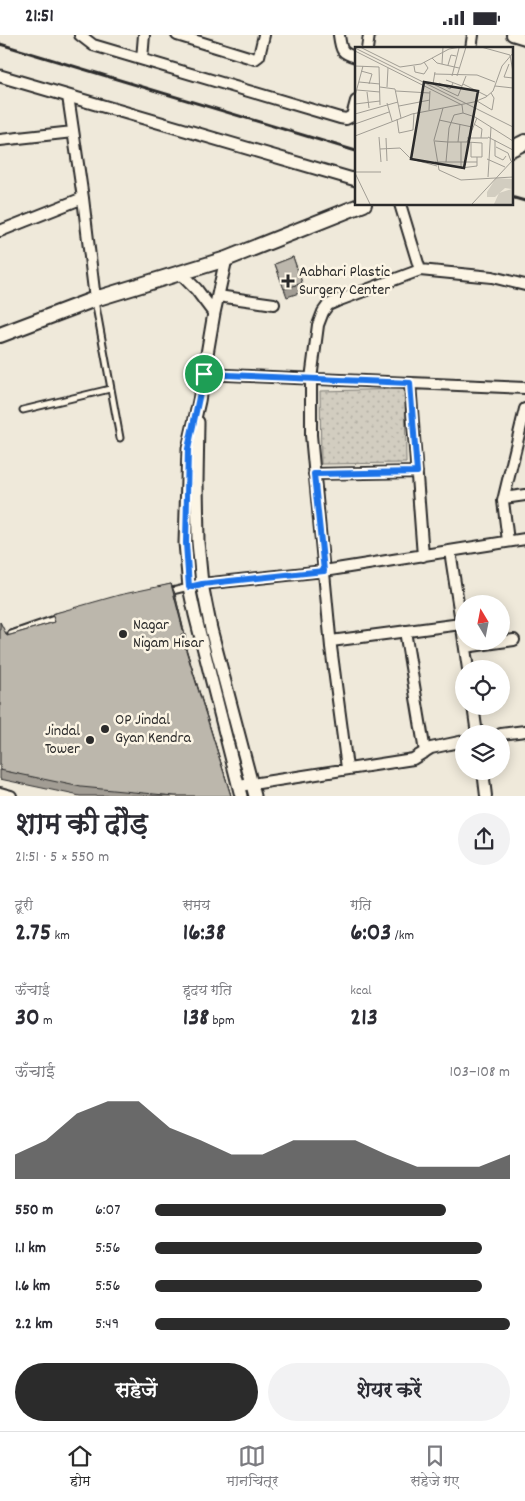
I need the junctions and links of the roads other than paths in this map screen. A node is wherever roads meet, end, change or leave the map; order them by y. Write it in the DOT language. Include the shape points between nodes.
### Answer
graph roads {
  1 [pos="80,35"];
  2 [pos="144,35"];
  3 [pos="177,35"];
  4 [pos="264,35"];
  5 [pos="339,35"];
  6 [pos="512,35"];
  7 [pos="525,39"];
  8 [pos="355,57"];
  9 [pos="142,59"];
  10 [pos="0,76"];
  11 [pos="68,96"];
  12 [pos="355,107"];
  13 [pos="74,132"];
  14 [pos="0,139"];
  15 [pos="525,141"];
  16 [pos="512,148"];
  17 [pos="355,180"];
  18 [pos="83,198"];
  19 [pos="361,205"];
  20 [pos="400,205"];
  21 [pos="0,231"];
  22 [pos="226,259"];
  23 [pos="420,270"];
  24 [pos="180,273"];
  25 [pos="525,285"];
  26 [pos="218,296"];
  27 [pos="95,299"];
  28 [pos="274,304"];
  29 [pos="214,313"];
  30 [pos="0,335"];
  31 [pos="204,374"];
  32 [pos="312,379"];
  33 [pos="410,383"];
  34 [pos="525,388"];
  35 [pos="110,389"];
  36 [pos="199,401"];
  37 [pos="525,409"];
  38 [pos="22,410"];
  39 [pos="120,438"];
  40 [pos="417,472"];
  41 [pos="314,474"];
  42 [pos="525,495"];
  43 [pos="504,499"];
  44 [pos="525,539"];
  45 [pos="508,541"];
  46 [pos="450,551"];
  47 [pos="423,555"];
  48 [pos="324,571"];
  49 [pos="202,584"];
  50 [pos="189,587"];
  51 [pos="162,593"];
  52 [pos="457,595"];
  53 [pos="63,616"];
  54 [pos="455,625"];
  55 [pos="405,631"];
  56 [pos="11,634"];
  57 [pos="510,640"];
  58 [pos="514,640"];
  59 [pos="331,641"];
  60 [pos="525,731"];
  61 [pos="510,733"];
  62 [pos="455,743"];
  63 [pos="424,752"];
  64 [pos="346,768"];
  65 [pos="484,780"];
  66 [pos="252,784"];
  67 [pos="240,791"];
  68 [pos="255,796"];
  69 [pos="486,796"];
  1 -- 9 [label="street" via="93,45"];
  2 -- 9 [label="street"];
  3 -- 4 [label="street" via="255,59 259,56"];
  5 -- 8 [label="street" via="342,51"];
  6 -- 7 [label="street"];
  9 -- 12 [label="street" via="346,119 352,116"];
  10 -- 11 [label="street"];
  11 -- 13 [label="street"];
  11 -- 17 [label="street"];
  13 -- 14 [label="street"];
  13 -- 18 [label="street"];
  15 -- 16 [label="main road"];
  18 -- 21 [label="street"];
  18 -- 27 [label="street"];
  19 -- 22 [label="main road"];
  20 -- 23 [label="street"];
  22 -- 24 [label="main road"];
  22 -- 26 [label="street"];
  23 -- 25 [label="street" via="492,277"];
  23 -- 32 [label="street" via="328,305 318,325"];
  24 -- 27 [label="main road"];
  24 -- 29 [label="street"];
  26 -- 28 [label="street"];
  26 -- 29 [label="street"];
  27 -- 30 [label="main road"];
  27 -- 35 [label="lane"];
  29 -- 31 [label="street"];
  31 -- 32 [label="street"];
  31 -- 36 [label="street"];
  32 -- 33 [label="street"];
  32 -- 41 [label="street"];
  33 -- 34 [label="street"];
  33 -- 40 [label="street"];
  35 -- 38 [label="lane"];
  35 -- 39 [label="lane"];
  36 -- 49 [label="street" via="197,482"];
  36 -- 50 [label="street" via="188,449 186,543"];
  37 -- 43 [label="street"];
  40 -- 41 [label="street"];
  40 -- 47 [label="street"];
  41 -- 48 [label="street"];
  42 -- 43 [label="street"];
  43 -- 45 [label="street"];
  44 -- 45 [label="street"];
  45 -- 46 [label="street"];
  46 -- 47 [label="street"];
  46 -- 52 [label="street"];
  47 -- 48 [label="street"];
  48 -- 49 [label="street"];
  48 -- 59 [label="street"];
  49 -- 50 [label="lane"];
  49 -- 66 [label="street"];
  50 -- 51 [label="lane"];
  50 -- 67 [label="street"];
  53 -- 56 [label="lane"];
  54 -- 55 [label="street"];
  55 -- 59 [label="street"];
  55 -- 63 [label="street"];
  57 -- 58 [label="street"];
  59 -- 64 [label="street"];
  60 -- 61 [label="street"];
  62 -- 63 [label="street"];
  63 -- 64 [label="street" via="413,759"];
  64 -- 66 [label="street"];
  65 -- 69 [label="street"];
  66 -- 67 [label="street"];
  66 -- 68 [label="street"];
}
